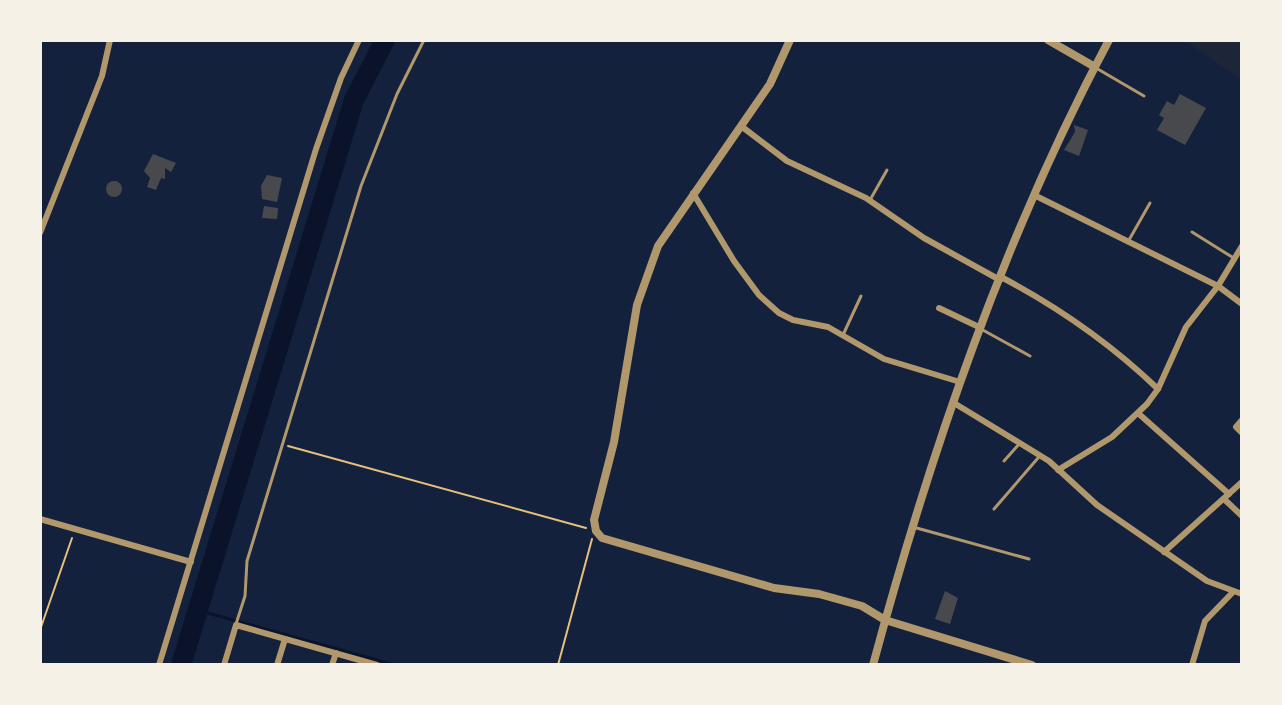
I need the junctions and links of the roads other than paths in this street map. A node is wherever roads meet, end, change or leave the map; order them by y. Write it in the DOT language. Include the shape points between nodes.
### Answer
graph roads {
  1 [pos="110,40"];
  2 [pos="359,40"];
  3 [pos="424,40"];
  4 [pos="790,40"];
  5 [pos="1048,40"];
  6 [pos="1109,40"];
  7 [pos="1095,67"];
  8 [pos="1144,96"];
  9 [pos="741,126"];
  10 [pos="887,170"];
  11 [pos="693,193"];
  12 [pos="1036,196"];
  13 [pos="870,200"];
  14 [pos="1150,203"];
  15 [pos="1192,232"];
  16 [pos="40,233"];
  17 [pos="1129,240"];
  18 [pos="1242,246"];
  19 [pos="1233,258"];
  20 [pos="1000,278"];
  21 [pos="1218,286"];
  22 [pos="861,296"];
  23 [pos="1242,304"];
  24 [pos="939,308"];
  25 [pos="981,328"];
  26 [pos="843,335"];
  27 [pos="1030,356"];
  28 [pos="960,382"];
  29 [pos="1158,389"];
  30 [pos="954,403"];
  31 [pos="1139,414"];
  32 [pos="1242,420"];
  33 [pos="1242,433"];
  34 [pos="1021,442"];
  35 [pos="1040,455"];
  36 [pos="1004,461"];
  37 [pos="1058,470"];
  38 [pos="1242,482"];
  39 [pos="1227,496"];
  40 [pos="994,509"];
  41 [pos="1242,516"];
  42 [pos="40,519"];
  43 [pos="912,527"];
  44 [pos="1164,552"];
  45 [pos="1029,559"];
  46 [pos="191,562"];
  47 [pos="1233,592"];
  48 [pos="1242,594"];
  49 [pos="885,620"];
  50 [pos="236,625"];
  51 [pos="285,639"];
  52 [pos="336,653"];
  53 [pos="159,665"];
  54 [pos="224,665"];
  55 [pos="277,665"];
  56 [pos="332,665"];
  57 [pos="377,665"];
  58 [pos="873,665"];
  59 [pos="1032,665"];
  60 [pos="1192,665"];
  1 -- 16 [label="street" via="102,76"];
  2 -- 46 [label="street" via="316,149"];
  3 -- 50 [label="lane" via="361,186 247,561"];
  4 -- 9 [label="street" via="770,84"];
  5 -- 7 [label="street"];
  6 -- 7 [label="street"];
  7 -- 8 [label="lane"];
  7 -- 12 [label="street"];
  9 -- 11 [label="street"];
  9 -- 13 [label="street" via="787,161"];
  10 -- 13 [label="lane"];
  11 -- 26 [label="street" via="759,295 793,320"];
  11 -- 49 [label="street" via="664,235 643,284 594,520 596,531 602,538 774,588 862,606"];
  12 -- 17 [label="street"];
  12 -- 20 [label="street"];
  13 -- 20 [label="street" via="924,238"];
  14 -- 17 [label="lane"];
  15 -- 19 [label="lane"];
  17 -- 21 [label="street"];
  18 -- 19 [label="street"];
  19 -- 21 [label="street"];
  20 -- 25 [label="street"];
  20 -- 29 [label="street" via="1104,340"];
  21 -- 23 [label="street"];
  21 -- 29 [label="street" via="1186,327"];
  22 -- 26 [label="lane"];
  24 -- 25 [label="street"];
  25 -- 27 [label="lane"];
  25 -- 28 [label="street"];
  26 -- 28 [label="street" via="884,359"];
  28 -- 30 [label="street"];
  29 -- 31 [label="street"];
  30 -- 34 [label="street"];
  30 -- 43 [label="street"];
  31 -- 37 [label="street"];
  31 -- 39 [label="street"];
  32 -- 33 [label="street" via="1236,427"];
  34 -- 35 [label="street"];
  34 -- 36 [label="lane"];
  35 -- 37 [label="street"];
  35 -- 40 [label="lane"];
  37 -- 44 [label="street"];
  38 -- 39 [label="street"];
  39 -- 41 [label="street"];
  39 -- 44 [label="street"];
  42 -- 46 [label="street"];
  43 -- 45 [label="lane"];
  43 -- 49 [label="street"];
  44 -- 47 [label="street"];
  46 -- 53 [label="street"];
  47 -- 48 [label="street"];
  47 -- 60 [label="street" via="1205,621"];
  49 -- 58 [label="street"];
  49 -- 59 [label="street"];
  50 -- 51 [label="street"];
  50 -- 54 [label="street"];
  51 -- 52 [label="street"];
  51 -- 55 [label="street"];
  52 -- 56 [label="street"];
  52 -- 57 [label="street"];
}
